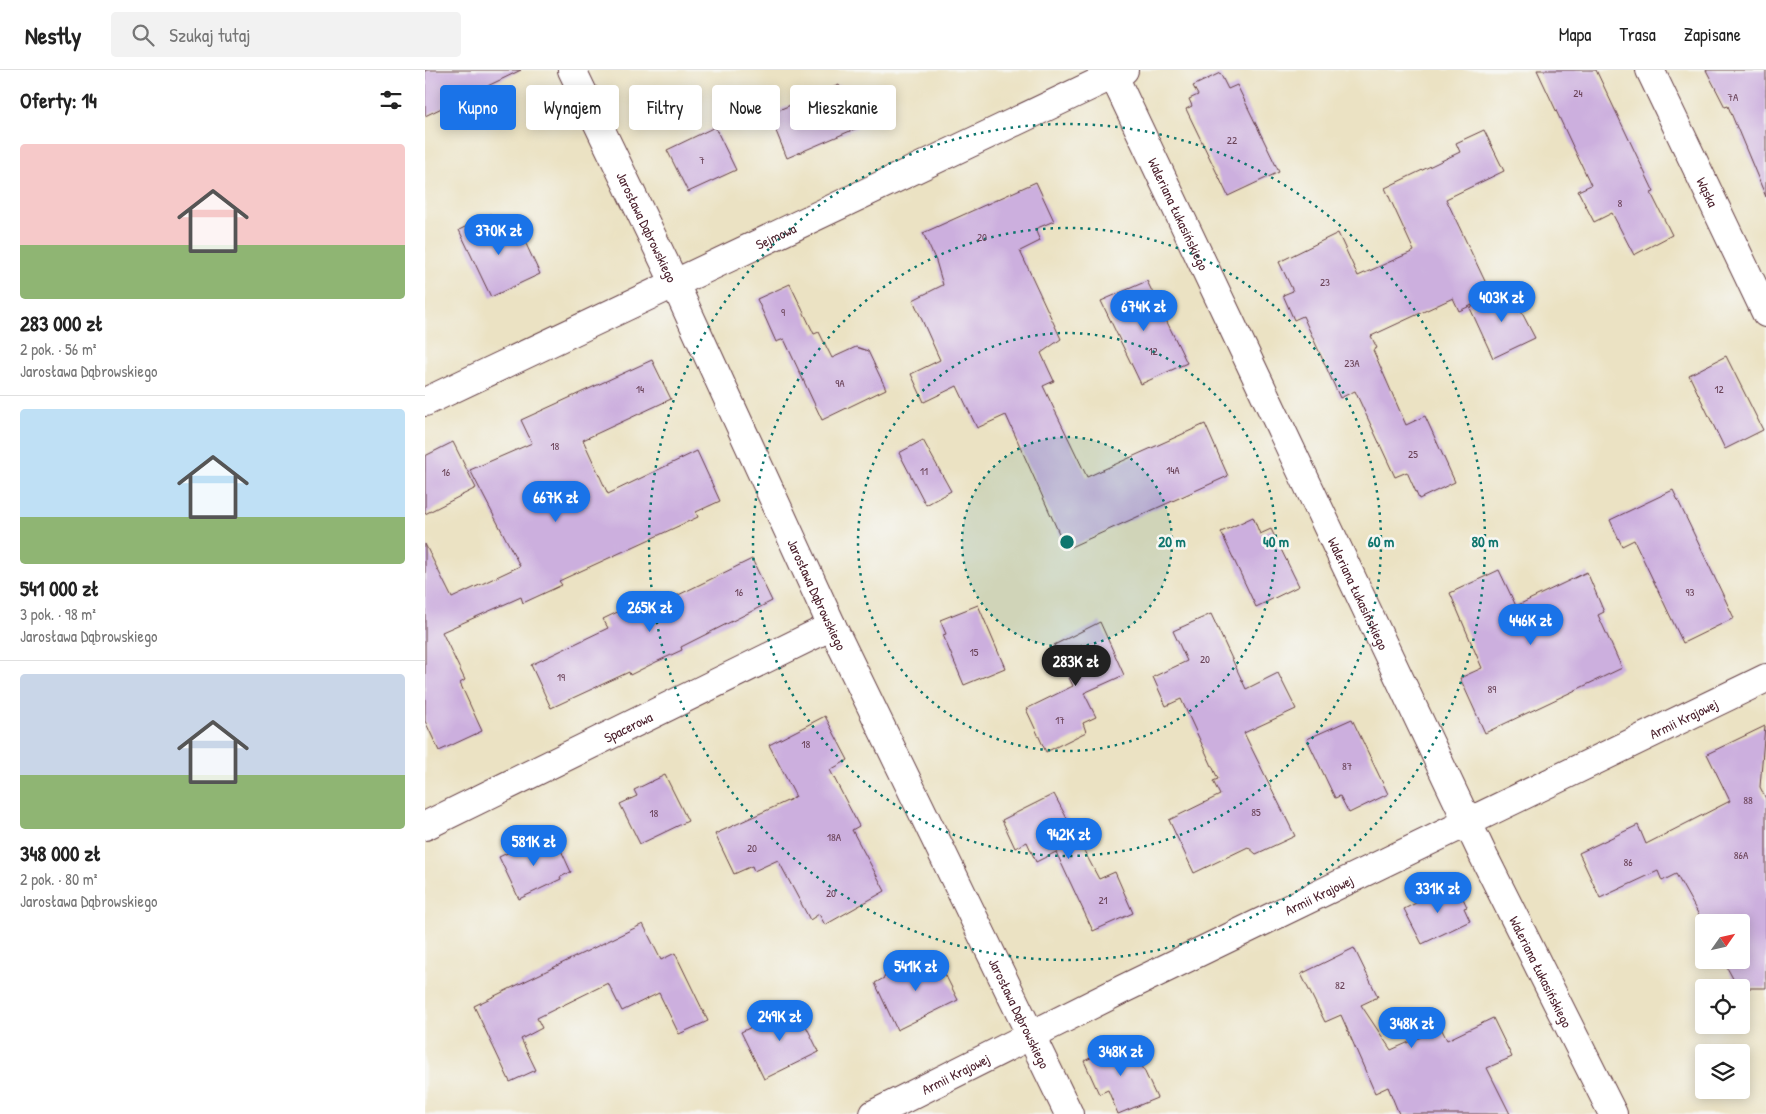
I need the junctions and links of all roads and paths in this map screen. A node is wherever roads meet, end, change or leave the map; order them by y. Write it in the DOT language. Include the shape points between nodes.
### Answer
graph roads {
  1 [pos="572,70"];
  2 [pos="1650,70"];
  3 [pos="1116,72"];
  4 [pos="675,284"];
  5 [pos="1766,313"];
  6 [pos="425,402"];
  7 [pos="832,626"];
  8 [pos="1766,678"];
  9 [pos="1468,822"];
  10 [pos="425,826"];
  11 [pos="1029,1035"];
  12 [pos="874,1114"];
  13 [pos="1069,1114"];
  14 [pos="1613,1114"];
  1 -- 4 [label="street, Jarosława Dąbrowskiego"];
  2 -- 5 [label="street, Wąska"];
  3 -- 4 [label="street, Sejmowa"];
  3 -- 9 [label="street, Waleriana Łukasińskiego"];
  4 -- 6 [label="street, Sejmowa"];
  4 -- 7 [label="street, Jarosława Dąbrowskiego"];
  7 -- 10 [label="street, Spacerowa"];
  7 -- 11 [label="street, Jarosława Dąbrowskiego"];
  8 -- 9 [label="street, Armii Krajowej"];
  9 -- 11 [label="street, Armii Krajowej"];
  9 -- 14 [label="street, Waleriana Łukasińskiego"];
  11 -- 12 [label="street, Armii Krajowej"];
  11 -- 13 [label="street, Jarosława Dąbrowskiego"];
}
